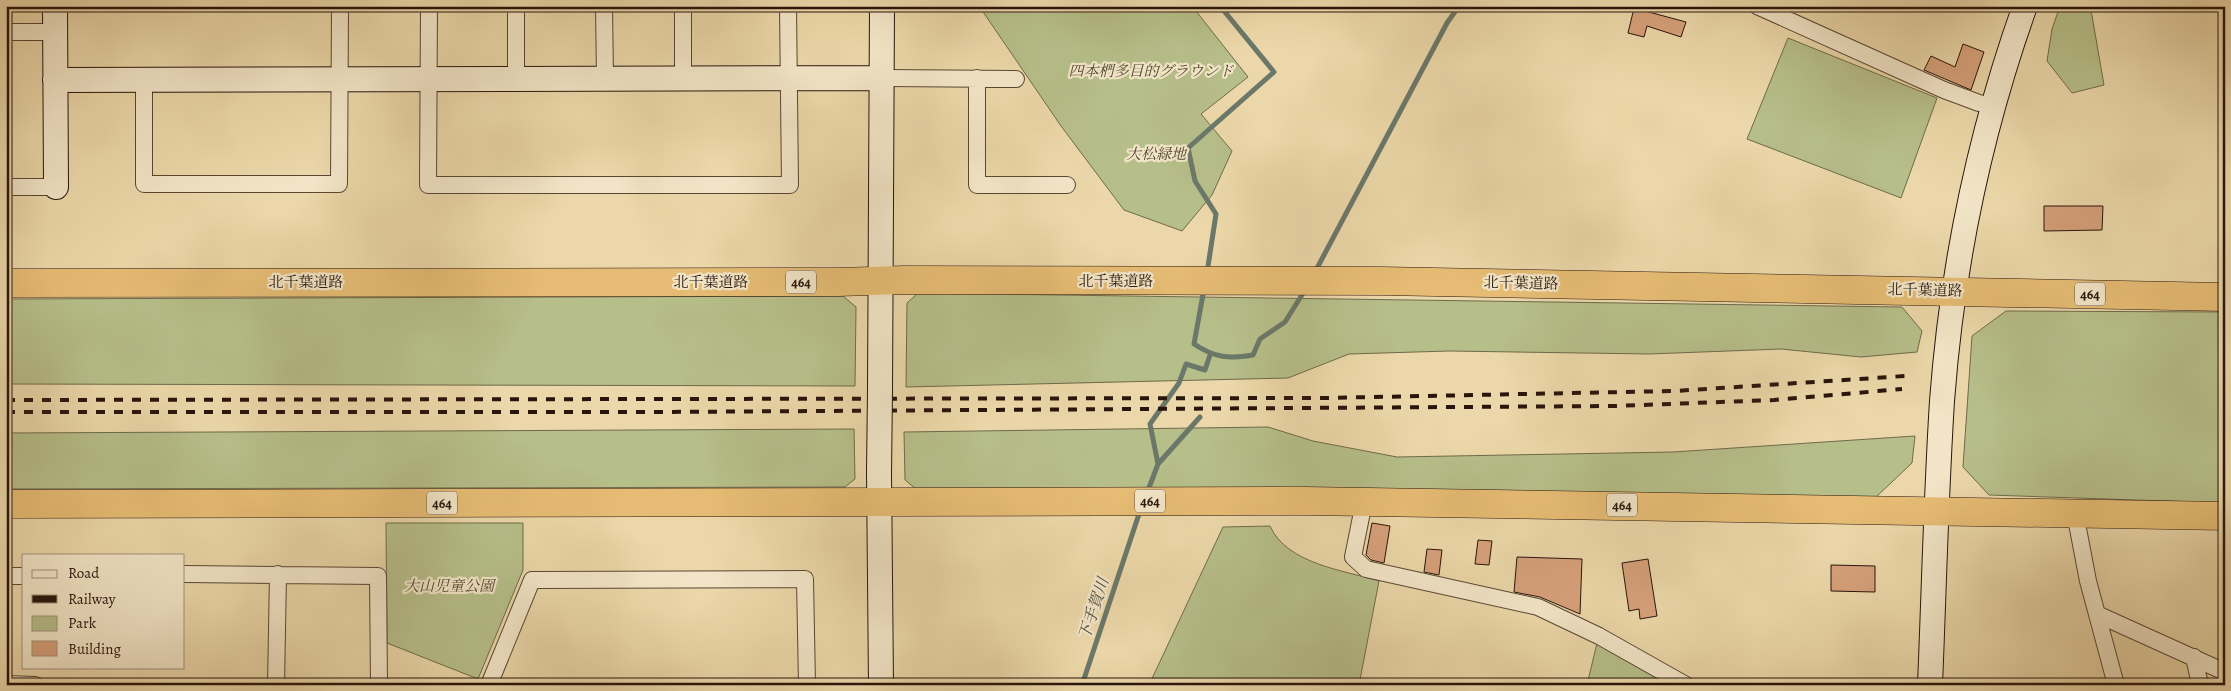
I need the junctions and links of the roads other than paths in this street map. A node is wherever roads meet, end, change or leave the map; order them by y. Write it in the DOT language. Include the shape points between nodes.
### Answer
graph roads {
  1 [pos="55,6"];
  2 [pos="340,6"];
  3 [pos="429,6"];
  4 [pos="516,6"];
  5 [pos="604,6"];
  6 [pos="683,6"];
  7 [pos="788,6"];
  8 [pos="882,6"];
  9 [pos="1756,6"];
  10 [pos="2025,6"];
  11 [pos="6,32"];
  12 [pos="55,32"];
  13 [pos="883,78"];
  14 [pos="977,78"];
  15 [pos="429,79"];
  16 [pos="516,79"];
  17 [pos="605,79"];
  18 [pos="683,79"];
  19 [pos="790,79"];
  20 [pos="1016,79"];
  21 [pos="55,80"];
  22 [pos="144,80"];
  23 [pos="340,80"];
  24 [pos="1995,106"];
  25 [pos="1067,185"];
  26 [pos="6,187"];
  27 [pos="56,187"];
  28 [pos="880,280"];
  29 [pos="6,283"];
  30 [pos="1955,291"];
  31 [pos="2225,297"];
  32 [pos="878,501"];
  33 [pos="1364,502"];
  34 [pos="6,504"];
  35 [pos="1937,511"];
  36 [pos="2075,513"];
  37 [pos="2225,516"];
  38 [pos="185,574"];
  39 [pos="278,574"];
  40 [pos="6,576"];
  41 [pos="22,576"];
  42 [pos="2098,616"];
  43 [pos="2194,658"];
  44 [pos="2225,672"];
  45 [pos="6,684"];
  46 [pos="35,685"];
  47 [pos="276,685"];
  48 [pos="379,685"];
  49 [pos="489,685"];
  50 [pos="807,685"];
  51 [pos="880,685"];
  52 [pos="1686,685"];
  53 [pos="1930,685"];
  54 [pos="2116,685"];
  55 [pos="2200,685"];
  1 -- 12 [label="street"];
  2 -- 23 [label="street"];
  3 -- 15 [label="street"];
  4 -- 16 [label="street"];
  5 -- 17 [label="street"];
  6 -- 18 [label="street"];
  7 -- 19 [label="street"];
  8 -- 13 [label="street"];
  9 -- 24 [label="street" via="1944,90 1979,104"];
  10 -- 24 [label="street"];
  11 -- 12 [label="street"];
  12 -- 21 [label="street"];
  13 -- 14 [label="street"];
  13 -- 19 [label="street"];
  13 -- 28 [label="street"];
  14 -- 20 [label="street"];
  14 -- 25 [label="street" via="977,185"];
  15 -- 16 [label="street"];
  15 -- 19 [label="street" via="428,185 790,185"];
  15 -- 23 [label="street"];
  16 -- 17 [label="street"];
  17 -- 18 [label="street"];
  18 -- 19 [label="street"];
  21 -- 22 [label="street"];
  21 -- 27 [label="street"];
  22 -- 23 [label="street"];
  22 -- 23 [label="street" via="144,184 339,184"];
  24 -- 30 [label="street" via="1971,201"];
  26 -- 27 [label="street"];
  28 -- 29 [label="highway, 北千葉道路 / 464"];
  28 -- 30 [label="highway, 北千葉道路 / 464" via="1382,281"];
  28 -- 32 [label="street, bridge"];
  30 -- 31 [label="highway, 北千葉道路 / 464"];
  30 -- 35 [label="street" via="1942,401"];
  32 -- 33 [label="highway, 464"];
  32 -- 34 [label="highway, 464"];
  32 -- 51 [label="street"];
  33 -- 35 [label="highway, 464"];
  33 -- 52 [label="street" via="1353,557 1366,569 1538,607 1599,636"];
  35 -- 36 [label="highway, 464"];
  35 -- 53 [label="street"];
  36 -- 37 [label="highway, 464"];
  36 -- 42 [label="street"];
  38 -- 39 [label="street"];
  39 -- 47 [label="street"];
  39 -- 48 [label="street" via="378,576"];
  40 -- 41 [label="street"];
  42 -- 43 [label="street"];
  42 -- 54 [label="street"];
  43 -- 44 [label="street"];
  43 -- 55 [label="street"];
  45 -- 46 [label="street"];
  49 -- 50 [label="street" via="532,580 786,579 805,579"];
}
